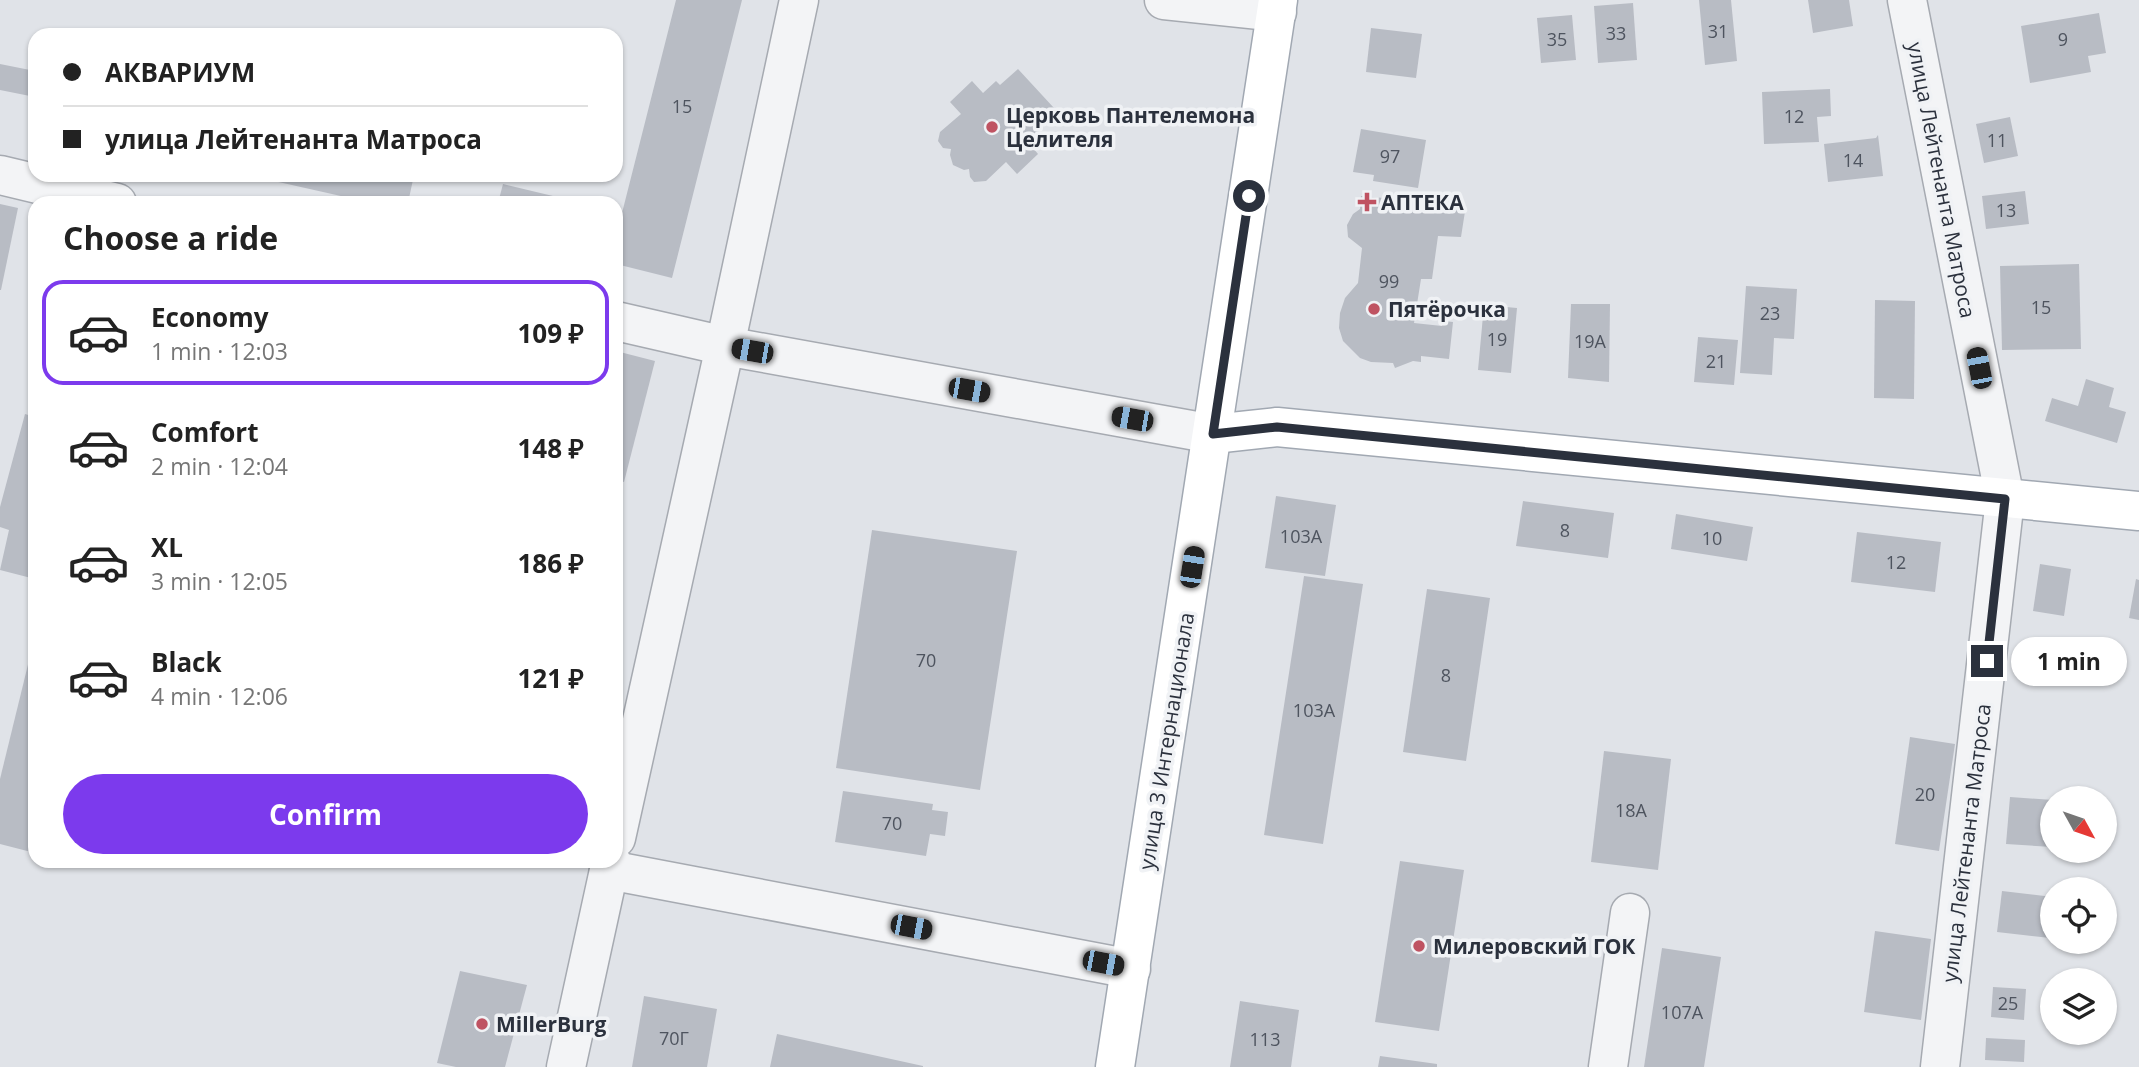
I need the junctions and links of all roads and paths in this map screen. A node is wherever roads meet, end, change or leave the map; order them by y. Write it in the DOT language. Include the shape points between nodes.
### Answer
graph roads {
  1 [pos="799,0"];
  2 [pos="1164,0"];
  3 [pos="1907,0"];
  4 [pos="1278,6"];
  5 [pos="0,175"];
  6 [pos="28,182"];
  7 [pos="29,182"];
  8 [pos="88,196"];
  9 [pos="623,323"];
  10 [pos="725,346"];
  11 [pos="1213,434"];
  12 [pos="2005,499"];
  13 [pos="2139,511"];
  14 [pos="623,806"];
  15 [pos="623,858"];
  16 [pos="609,868"];
  17 [pos="1630,913"];
  18 [pos="1131,969"];
  19 [pos="566,1067"];
  20 [pos="1115,1067"];
  21 [pos="1608,1067"];
  22 [pos="1940,1067"];
  1 -- 10 [label="street"];
  2 -- 4 [label="street"];
  3 -- 12 [label="street, улица Лейтенанта Матроса"];
  4 -- 11 [label="main road, улица 3 Интернационала"];
  5 -- 6 [label="street"];
  7 -- 8 [label="street"];
  9 -- 10 [label="street"];
  10 -- 11 [label="street"];
  10 -- 14 [label="street"];
  11 -- 12 [label="main road" via="1277,427"];
  11 -- 18 [label="main road, улица 3 Интернационала"];
  12 -- 13 [label="main road"];
  12 -- 22 [label="street, улица Лейтенанта Матроса"];
  15 -- 18 [label="street"];
  16 -- 19 [label="street"];
  17 -- 21 [label="street"];
  18 -- 20 [label="main road, улица 3 Интернационала"];
}
